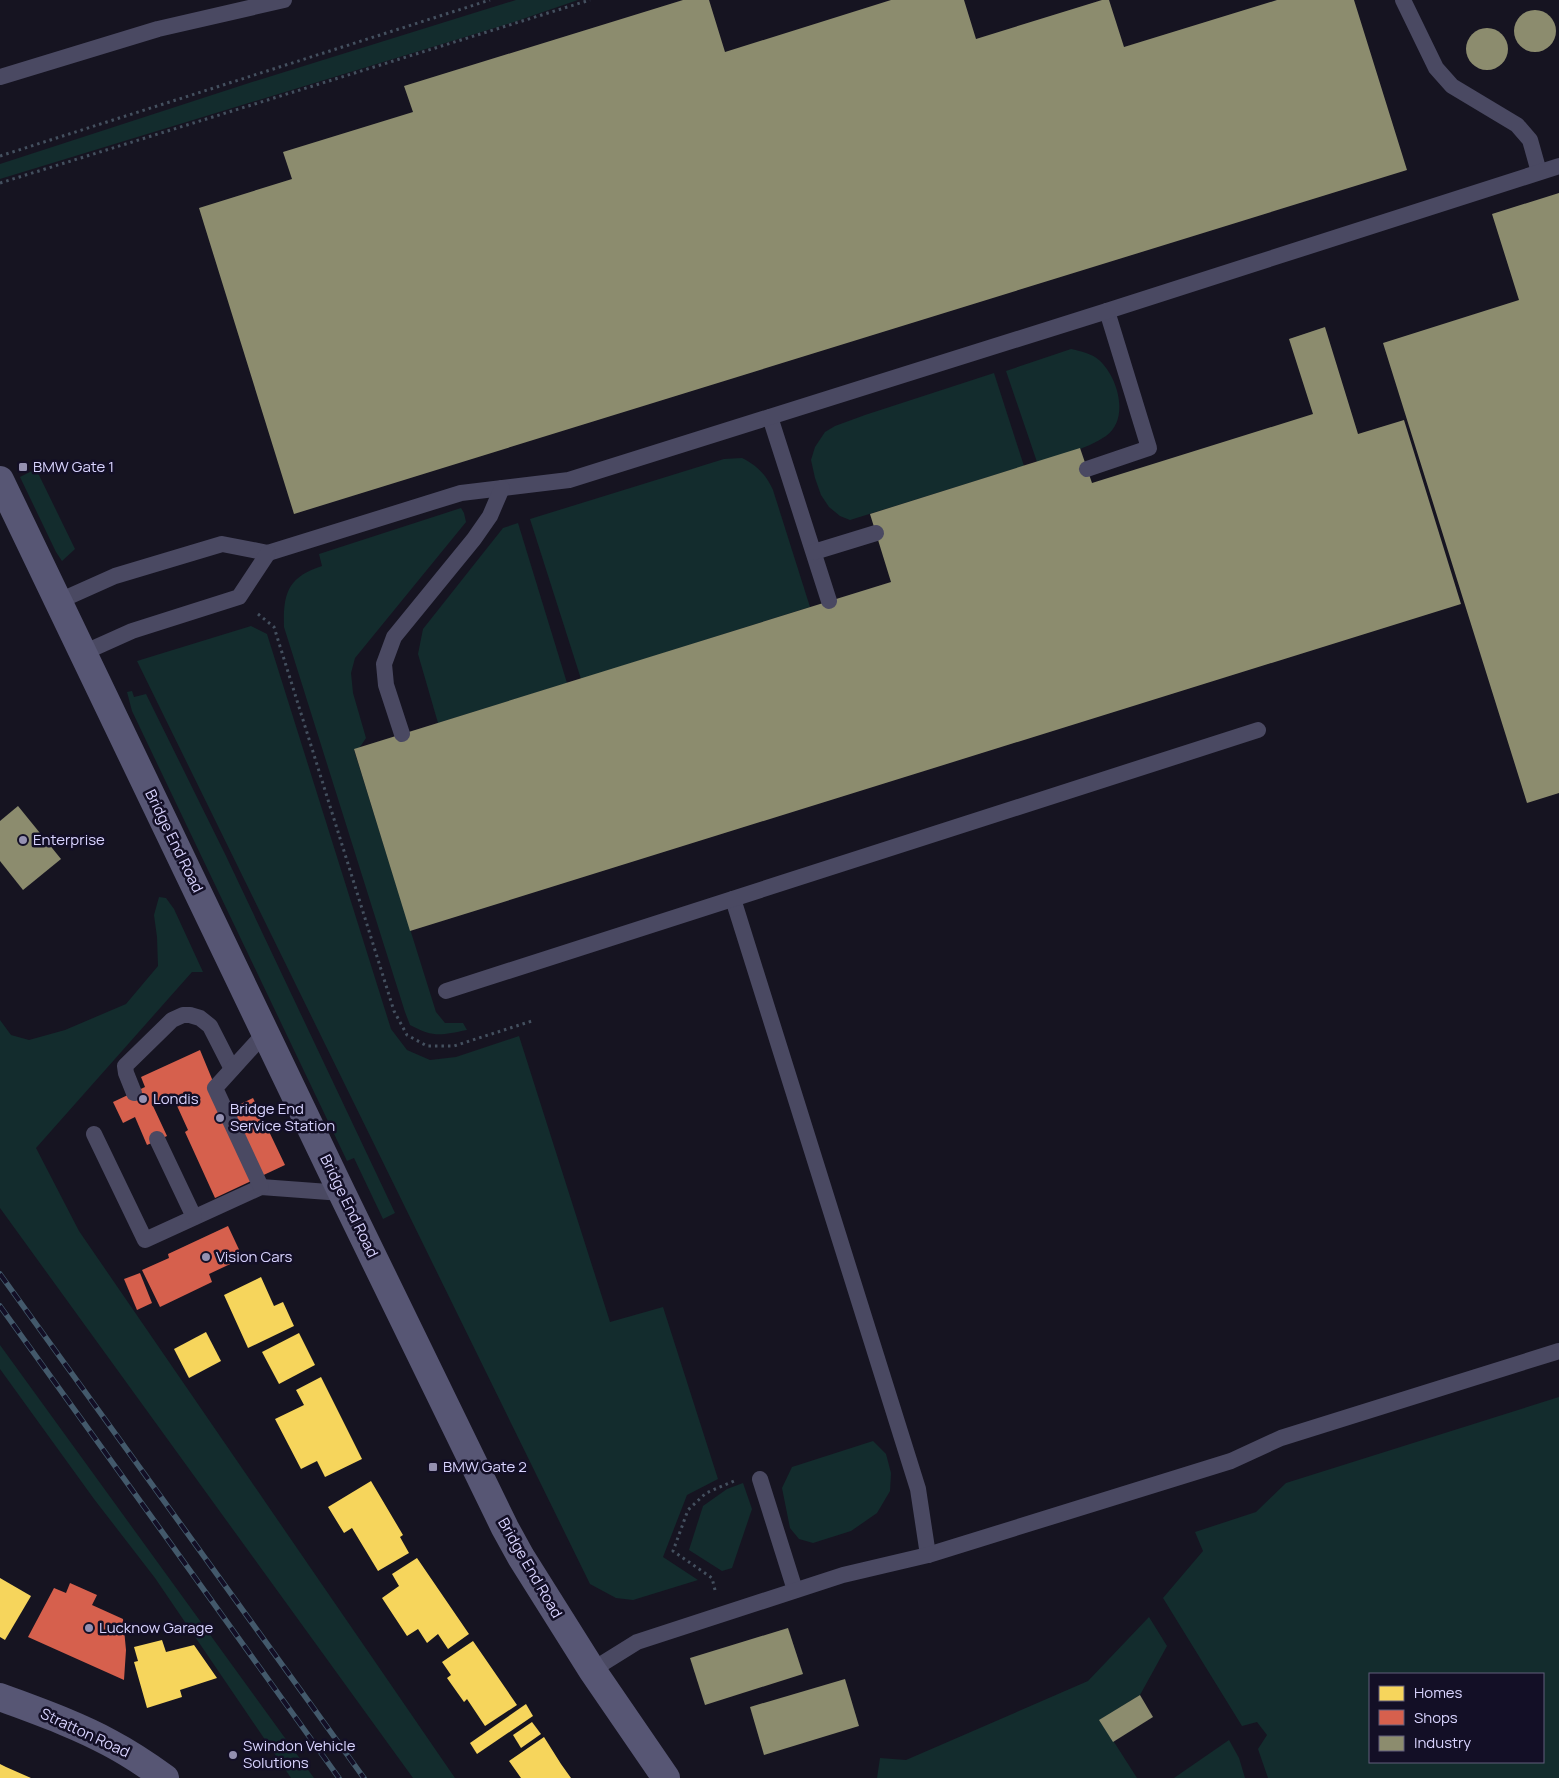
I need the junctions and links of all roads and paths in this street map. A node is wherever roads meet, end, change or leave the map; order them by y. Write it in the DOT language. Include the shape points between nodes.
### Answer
graph roads {
  1 [pos="284,0"];
  2 [pos="490,0"];
  3 [pos="590,0"];
  4 [pos="1403,0"];
  5 [pos="0,77"];
  6 [pos="0,156"];
  7 [pos="1559,166"];
  8 [pos="1539,172"];
  9 [pos="0,183"];
  10 [pos="1107,311"];
  11 [pos="770,417"];
  12 [pos="1087,468"];
  13 [pos="0,480"];
  14 [pos="502,488"];
  15 [pos="876,533"];
  16 [pos="814,552"];
  17 [pos="268,553"];
  18 [pos="239,598"];
  19 [pos="59,601"];
  20 [pos="829,601"];
  21 [pos="84,653"];
  22 [pos="1258,730"];
  23 [pos="402,734"];
  24 [pos="733,898"];
  25 [pos="446,991"];
  26 [pos="532,1021"];
  27 [pos="266,1032"];
  28 [pos="232,1069"];
  29 [pos="134,1093"];
  30 [pos="94,1134"];
  31 [pos="157,1139"];
  32 [pos="260,1187"];
  33 [pos="342,1193"];
  34 [pos="194,1217"];
  35 [pos="1559,1351"];
  36 [pos="740,1478"];
  37 [pos="760,1479"];
  38 [pos="928,1555"];
  39 [pos="795,1590"];
  40 [pos="722,1614"];
  41 [pos="592,1670"];
  42 [pos="0,1697"];
  43 [pos="165,1778"];
  44 [pos="666,1778"];
  1 -- 5 [label="lane" via="158,29"];
  2 -- 6 [label="path"];
  3 -- 9 [label="path"];
  4 -- 8 [label="lane" via="1436,68 1452,86 1517,125 1530,140"];
  7 -- 8 [label="lane"];
  8 -- 10 [label="lane"];
  10 -- 11 [label="lane"];
  10 -- 12 [label="lane" via="1149,448"];
  11 -- 14 [label="lane" via="569,480"];
  11 -- 16 [label="lane"];
  13 -- 19 [label="main road, Bridge End Road"];
  14 -- 17 [label="lane" via="461,492"];
  14 -- 23 [label="lane" via="490,516 474,539 394,637 384,664 386,685"];
  15 -- 16 [label="lane"];
  16 -- 20 [label="lane"];
  17 -- 18 [label="lane"];
  17 -- 19 [label="lane" via="222,544 115,576"];
  18 -- 21 [label="lane" via="132,632"];
  18 -- 26 [label="path" via="274,627 394,1011 407,1035 427,1046 454,1046"];
  19 -- 21 [label="main road, Bridge End Road"];
  21 -- 27 [label="main road, Bridge End Road"];
  22 -- 24 [label="lane"];
  24 -- 25 [label="lane"];
  24 -- 38 [label="lane" via="918,1489"];
  27 -- 28 [label="lane"];
  27 -- 33 [label="main road, Bridge End Road"];
  28 -- 29 [label="lane" via="210,1026 200,1018 183,1015 172,1020 125,1066"];
  28 -- 32 [label="lane" via="215,1088"];
  30 -- 34 [label="lane" via="145,1240"];
  31 -- 34 [label="lane"];
  32 -- 33 [label="lane"];
  32 -- 34 [label="lane"];
  33 -- 41 [label="main road, Bridge End Road" via="509,1535"];
  35 -- 38 [label="lane" via="1281,1438 1231,1461"];
  36 -- 40 [label="path" via="706,1492 688,1510 673,1551 712,1578"];
  37 -- 39 [label="lane"];
  38 -- 39 [label="lane"];
  39 -- 40 [label="lane"];
  40 -- 41 [label="lane" via="637,1642"];
  41 -- 44 [label="main road, Bridge End Road"];
  42 -- 43 [label="main road, Stratton Road" via="110,1743"];
}
